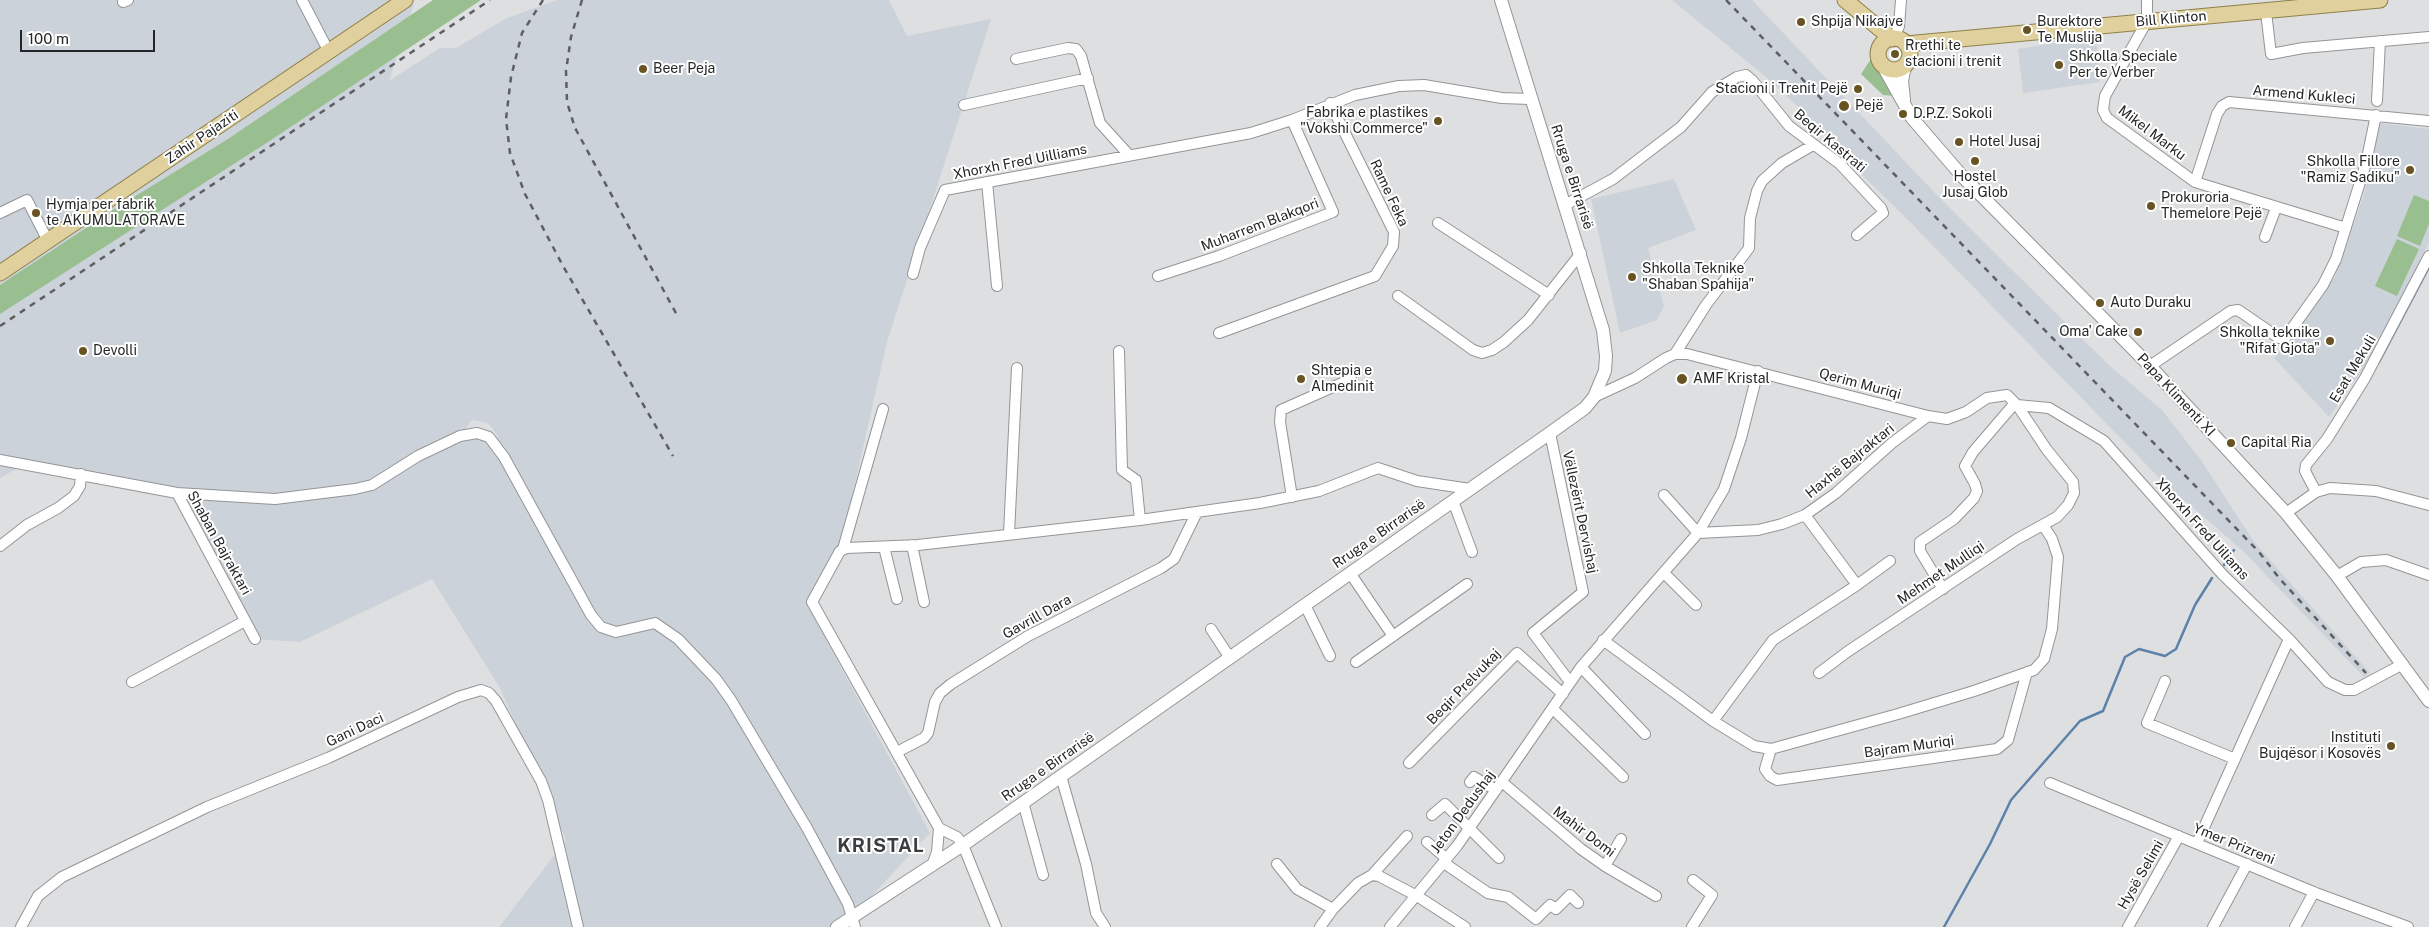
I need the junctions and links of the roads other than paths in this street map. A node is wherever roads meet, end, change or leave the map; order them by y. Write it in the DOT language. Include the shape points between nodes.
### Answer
graph roads {
  1 [pos="302,0"];
  2 [pos="404,0"];
  3 [pos="1501,0"];
  4 [pos="1845,0"];
  5 [pos="1901,0"];
  6 [pos="2146,0"];
  7 [pos="2380,0"];
  8 [pos="2266,12"];
  9 [pos="1861,13"];
  10 [pos="2147,21"];
  11 [pos="2429,37"];
  12 [pos="1962,39"];
  13 [pos="1899,41"];
  14 [pos="2380,41"];
  15 [pos="1878,50"];
  16 [pos="329,52"];
  17 [pos="1016,59"];
  18 [pos="1906,64"];
  19 [pos="1883,66"];
  20 [pos="1088,78"];
  21 [pos="1530,99"];
  22 [pos="2378,101"];
  23 [pos="1330,103"];
  24 [pos="964,105"];
  25 [pos="1905,105"];
  26 [pos="2376,115"];
  27 [pos="1292,120"];
  28 [pos="2429,121"];
  29 [pos="1813,145"];
  30 [pos="1129,155"];
  31 [pos="987,182"];
  32 [pos="2195,182"];
  33 [pos="1565,205"];
  34 [pos="2276,208"];
  35 [pos="0,213"];
  36 [pos="1438,223"];
  37 [pos="2346,228"];
  38 [pos="1856,235"];
  39 [pos="2265,237"];
  40 [pos="48,241"];
  41 [pos="1580,253"];
  42 [pos="2429,256"];
  43 [pos="0,273"];
  44 [pos="913,274"];
  45 [pos="1158,276"];
  46 [pos="997,286"];
  47 [pos="1549,295"];
  48 [pos="1398,296"];
  49 [pos="1219,333"];
  50 [pos="1119,351"];
  51 [pos="1675,354"];
  52 [pos="2150,366"];
  53 [pos="1017,368"];
  54 [pos="1758,371"];
  55 [pos="1351,379"];
  56 [pos="1594,397"];
  57 [pos="2016,404"];
  58 [pos="883,409"];
  59 [pos="1928,416"];
  60 [pos="1550,433"];
  61 [pos="0,460"];
  62 [pos="81,474"];
  63 [pos="1470,489"];
  64 [pos="2316,492"];
  65 [pos="177,493"];
  66 [pos="1664,496"];
  67 [pos="1292,498"];
  68 [pos="1453,501"];
  69 [pos="2429,506"];
  70 [pos="1197,512"];
  71 [pos="2286,514"];
  72 [pos="1805,515"];
  73 [pos="1140,520"];
  74 [pos="2043,525"];
  75 [pos="1698,533"];
  76 [pos="1009,534"];
  77 [pos="0,546"];
  78 [pos="912,546"];
  79 [pos="884,547"];
  80 [pos="843,549"];
  81 [pos="1472,552"];
  82 [pos="1890,561"];
  83 [pos="1350,573"];
  84 [pos="1665,574"];
  85 [pos="2429,575"];
  86 [pos="2338,576"];
  87 [pos="1467,584"];
  88 [pos="1857,585"];
  89 [pos="1943,588"];
  90 [pos="897,599"];
  91 [pos="924,602"];
  92 [pos="1305,605"];
  93 [pos="1696,606"];
  94 [pos="245,621"];
  95 [pos="1211,629"];
  96 [pos="1393,636"];
  97 [pos="255,638"];
  98 [pos="2289,639"];
  99 [pos="1603,640"];
  100 [pos="1330,656"];
  101 [pos="1230,658"];
  102 [pos="1356,662"];
  103 [pos="2403,664"];
  104 [pos="1581,667"];
  105 [pos="2027,672"];
  106 [pos="1820,674"];
  107 [pos="2165,681"];
  108 [pos="132,682"];
  109 [pos="1570,682"];
  110 [pos="1562,694"];
  111 [pos="2429,701"];
  112 [pos="1553,709"];
  113 [pos="1713,721"];
  114 [pos="1645,734"];
  115 [pos="1771,749"];
  116 [pos="897,752"];
  117 [pos="2235,759"];
  118 [pos="1409,763"];
  119 [pos="1061,776"];
  120 [pos="1623,777"];
  121 [pos="1470,782"];
  122 [pos="2050,783"];
  123 [pos="1499,786"];
  124 [pos="1023,802"];
  125 [pos="1432,815"];
  126 [pos="939,828"];
  127 [pos="1469,828"];
  128 [pos="1407,836"];
  129 [pos="2179,836"];
  130 [pos="1621,839"];
  131 [pos="1427,842"];
  132 [pos="2197,843"];
  133 [pos="963,845"];
  134 [pos="1499,858"];
  135 [pos="1445,861"];
  136 [pos="1277,864"];
  137 [pos="2247,864"];
  138 [pos="932,866"];
  139 [pos="1604,866"];
  140 [pos="1043,874"];
  141 [pos="1372,875"];
  142 [pos="1693,880"];
  143 [pos="2314,892"];
  144 [pos="1417,896"];
  145 [pos="1656,896"];
  146 [pos="1578,903"];
  147 [pos="1333,909"];
  148 [pos="853,922"];
  149 [pos="21,927"];
  150 [pos="578,927"];
  151 [pos="837,927"];
  152 [pos="996,927"];
  153 [pos="1105,927"];
  154 [pos="1320,927"];
  155 [pos="1390,927"];
  156 [pos="1465,927"];
  157 [pos="1692,927"];
  158 [pos="2128,927"];
  159 [pos="2213,927"];
  160 [pos="2295,927"];
  161 [pos="2408,927"];
  1 -- 16 [label="street"];
  2 -- 16 [label="main road, Zahir Pajaziti"];
  3 -- 21 [label="street, Rruga e Birrarisë"];
  4 -- 9 [label="main road"];
  5 -- 13 [label="street"];
  6 -- 10 [label="street"];
  7 -- 8 [label="main road, Bill Klinton"];
  8 -- 10 [label="main road, Bill Klinton"];
  8 -- 14 [label="street" via="2271,54"];
  9 -- 13 [label="main road"];
  9 -- 15 [label="main road, Papa Klimenti XI"];
  10 -- 12 [label="main road, Bill Klinton"];
  10 -- 32 [label="street, Mikel Marku" via="2105,96 2103,113"];
  11 -- 14 [label="street"];
  12 -- 13 [label="main road, Bill Klinton"];
  12 -- 18 [label="main road, Bill Klinton" via="1927,51"];
  13 -- 15 [label="main road" via="1883,42"];
  13 -- 18 [label="main road, Papa Klimenti XI" via="1910,53"];
  14 -- 22 [label="street"];
  15 -- 19 [label="main road, Papa Klimenti XI"];
  16 -- 40 [label="main road, Zahir Pajaziti"];
  17 -- 20 [label="street" via="1076,49"];
  18 -- 19 [label="main road" via="1892,70"];
  18 -- 25 [label="street, Papa Klimenti XI" via="1902,81"];
  19 -- 25 [label="street, Papa Klimenti XI"];
  20 -- 24 [label="street"];
  20 -- 30 [label="street" via="1100,123"];
  21 -- 23 [label="street, Xhorxh Fred Uilliams" via="1502,98 1424,85 1379,90"];
  21 -- 33 [label="street, Rruga e Birrarisë"];
  23 -- 27 [label="street, Xhorxh Fred Uilliams"];
  23 -- 49 [label="street, Rame Feka" via="1394,232 1393,246 1375,276"];
  25 -- 52 [label="street, Papa Klimenti XI" via="1912,118 1962,176"];
  26 -- 28 [label="street, Armend Kukleci"];
  26 -- 32 [label="street, Armend Kukleci" via="2229,102 2217,114"];
  26 -- 37 [label="street" via="2366,163"];
  27 -- 30 [label="street, Xhorxh Fred Uilliams" via="1251,132"];
  27 -- 45 [label="street, Muharrem Blakqori" via="1333,212"];
  29 -- 33 [label="street, Beqir Kastrati" via="1789,126 1746,75 1712,92 1681,127 1613,179"];
  29 -- 38 [label="street, Beqir Kastrati" via="1840,164 1881,208 1883,213"];
  29 -- 51 [label="street" via="1782,163 1762,181 1750,218 1749,248 1706,305"];
  30 -- 31 [label="street, Xhorxh Fred Uilliams"];
  31 -- 44 [label="street, Xhorxh Fred Uilliams" via="945,190 920,248"];
  31 -- 46 [label="street"];
  32 -- 34 [label="street"];
  33 -- 41 [label="street, Rruga e Birrarisë"];
  34 -- 37 [label="street"];
  34 -- 39 [label="street"];
  35 -- 40 [label="street" via="27,200"];
  36 -- 47 [label="street"];
  37 -- 52 [label="street" via="2323,285 2286,337 2279,338 2238,310 2231,311"];
  40 -- 43 [label="main road, Zahir Pajaziti"];
  41 -- 47 [label="street"];
  41 -- 56 [label="street, Rruga e Birrarisë" via="1606,344 1605,371"];
  42 -- 64 [label="street, Esat Mekuli" via="2365,378 2327,439 2306,465 2305,471"];
  47 -- 48 [label="street" via="1504,342 1482,353 1473,350"];
  50 -- 73 [label="street" via="1122,470 1136,480"];
  51 -- 54 [label="street, Qerim Muriqi" via="1696,355"];
  51 -- 56 [label="street"];
  52 -- 71 [label="street, Papa Klimenti XI"];
  53 -- 76 [label="street"];
  54 -- 59 [label="street, Qerim Muriqi"];
  54 -- 75 [label="street, Jeton Dedushaj" via="1724,489"];
  55 -- 67 [label="street" via="1281,410"];
  56 -- 60 [label="street, Rruga e Birrarisë"];
  57 -- 59 [label="street, Qerim Muriqi" via="2007,395 1987,398 1966,412 1947,419"];
  57 -- 74 [label="street, Mehmet Mulliqi" via="2073,482 2074,493 2057,517"];
  57 -- 89 [label="street" via="1973,452 1965,466 1978,491 1974,498 1954,519 1920,542 1920,552"];
  57 -- 98 [label="street, Xhorxh Fred Uiliams" via="2049,408 2104,441 2223,575"];
  58 -- 80 [label="street"];
  59 -- 72 [label="street, Haxhë Bajraktari"];
  60 -- 63 [label="street, Rruga e Birrarisë"];
  60 -- 109 [label="street, Vëllezërit Dervishaj" via="1583,592 1533,633"];
  61 -- 62 [label="street, Shaban Bajraktari"];
  62 -- 65 [label="street, Shaban Bajraktari"];
  62 -- 77 [label="street" via="80,486 74,496"];
  63 -- 67 [label="street" via="1417,482 1378,468"];
  63 -- 68 [label="street, Rruga e Birrarisë"];
  64 -- 69 [label="street" via="2330,488 2367,490"];
  64 -- 71 [label="street"];
  65 -- 94 [label="street, Shaban Bajraktari"];
  65 -- 148 [label="street" via="275,499 356,489 372,485 418,456 460,436 477,433 490,437 591,615 602,627 616,632 655,623 678,638 716,679 807,828 848,904"];
  66 -- 75 [label="street"];
  67 -- 70 [label="street"];
  68 -- 81 [label="street"];
  68 -- 83 [label="street, Rruga e Birrarisë"];
  70 -- 73 [label="street"];
  70 -- 116 [label="street, Gavrill Dara" via="1174,559 1028,636 951,684 935,702 928,733"];
  71 -- 86 [label="street, Papa Klimenti XI"];
  72 -- 75 [label="street, Haxhë Bajraktari" via="1758,530"];
  72 -- 88 [label="street"];
  73 -- 76 [label="street"];
  74 -- 89 [label="street, Mehmet Mulliqi"];
  74 -- 105 [label="street, Bajram Muriqi" via="2058,557 2052,629 2044,659 2034,670"];
  75 -- 84 [label="street, Jeton Dedushaj"];
  76 -- 78 [label="street"];
  78 -- 79 [label="street"];
  78 -- 91 [label="street"];
  79 -- 80 [label="street"];
  79 -- 90 [label="street"];
  80 -- 116 [label="street" via="812,602"];
  82 -- 88 [label="street"];
  83 -- 92 [label="street, Rruga e Birrarisë"];
  83 -- 96 [label="street"];
  84 -- 93 [label="street"];
  84 -- 99 [label="street, Jeton Dedushaj"];
  85 -- 86 [label="street" via="2386,560 2361,562"];
  86 -- 103 [label="street, Papa Klimenti XI"];
  87 -- 96 [label="street"];
  88 -- 113 [label="street" via="1773,640"];
  89 -- 106 [label="street, Mehmet Mulliqi" via="1847,652"];
  92 -- 100 [label="street"];
  92 -- 101 [label="street, Rruga e Birrarisë"];
  94 -- 97 [label="street, Shaban Bajraktari"];
  94 -- 108 [label="street"];
  95 -- 101 [label="street"];
  96 -- 102 [label="street"];
  98 -- 103 [label="street, Xhorxh Fred Uiliams" via="2328,682 2345,690 2354,690"];
  98 -- 117 [label="street"];
  99 -- 104 [label="street, Jeton Dedushaj"];
  99 -- 113 [label="street"];
  101 -- 119 [label="street, Rruga e Birrarisë"];
  103 -- 111 [label="street, Papa Klimenti XI"];
  104 -- 109 [label="street, Jeton Dedushaj"];
  104 -- 114 [label="street"];
  105 -- 115 [label="street, Bajram Muriqi" via="1898,714"];
  105 -- 115 [label="street, Bajram Muriqi" via="2008,740 1998,749 1778,780 1765,769"];
  107 -- 117 [label="street" via="2147,723"];
  109 -- 110 [label="street, Jeton Dedushaj"];
  110 -- 112 [label="street, Jeton Dedushaj"];
  110 -- 118 [label="street, Beqir Prelvukaj" via="1516,653"];
  112 -- 120 [label="street"];
  112 -- 123 [label="street, Jeton Dedushaj"];
  113 -- 115 [label="street" via="1754,746"];
  116 -- 126 [label="street"];
  117 -- 132 [label="street"];
  119 -- 124 [label="street, Rruga e Birrarisë"];
  119 -- 153 [label="street" via="1096,913"];
  121 -- 123 [label="street, Mahir Domi" via="1474,776"];
  122 -- 129 [label="street, Ymer Prizreni"];
  123 -- 127 [label="street, Jeton Dedushaj"];
  123 -- 139 [label="street, Mahir Domi"];
  124 -- 133 [label="street, Rruga e Birrarisë"];
  124 -- 140 [label="street"];
  125 -- 127 [label="street" via="1445,804"];
  126 -- 133 [label="street" via="957,837"];
  126 -- 138 [label="street"];
  127 -- 134 [label="street"];
  127 -- 135 [label="street, Jeton Dedushaj"];
  128 -- 141 [label="street"];
  129 -- 132 [label="street, Ymer Prizreni"];
  129 -- 158 [label="street, Hysë Selimi"];
  130 -- 139 [label="street"];
  131 -- 135 [label="street"];
  132 -- 137 [label="street, Ymer Prizreni"];
  133 -- 138 [label="street, Rruga e Birrarisë"];
  133 -- 152 [label="street"];
  135 -- 144 [label="street, Jeton Dedushaj"];
  135 -- 146 [label="street" via="1488,893 1508,897 1536,919 1550,905 1556,909 1570,895"];
  136 -- 147 [label="street" via="1297,889"];
  137 -- 143 [label="street, Ymer Prizreni"];
  137 -- 159 [label="street"];
  138 -- 148 [label="street, Rruga e Birrarisë"];
  139 -- 145 [label="street, Mahir Domi"];
  141 -- 144 [label="street"];
  141 -- 147 [label="street" via="1358,882"];
  142 -- 157 [label="street" via="1712,895"];
  143 -- 160 [label="street"];
  143 -- 161 [label="street, Ymer Prizreni"];
  144 -- 155 [label="street, Jeton Dedushaj"];
  144 -- 156 [label="street"];
  147 -- 154 [label="street"];
  148 -- 151 [label="street, Rruga e Birrarisë"];
  149 -- 150 [label="street, Gani Daci" via="38,896 62,876 207,806 328,758 458,697 481,690 489,692 496,701 541,781"];
}
